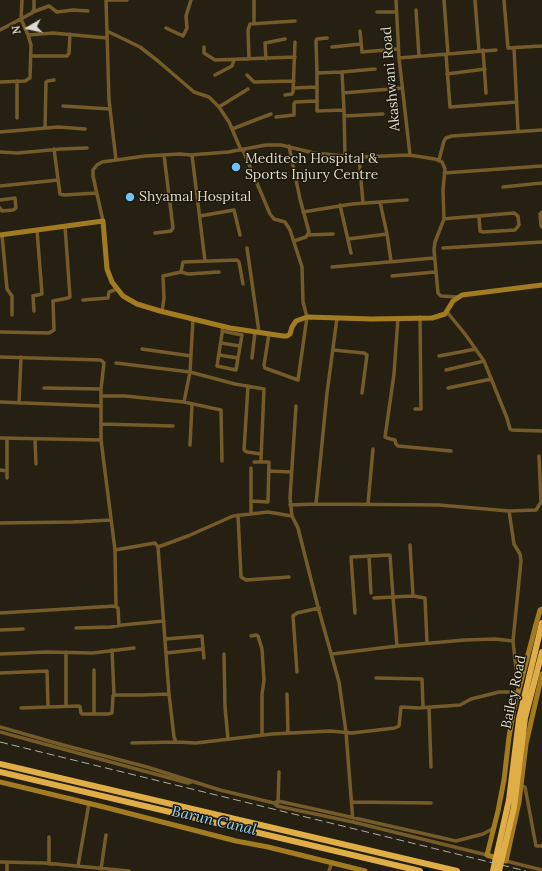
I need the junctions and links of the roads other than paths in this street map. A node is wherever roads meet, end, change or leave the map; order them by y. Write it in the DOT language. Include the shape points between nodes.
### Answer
graph roads {
  1 [pos="22,0"];
  2 [pos="34,0"];
  3 [pos="107,0"];
  4 [pos="127,0"];
  5 [pos="191,0"];
  6 [pos="254,0"];
  7 [pos="396,0"];
  8 [pos="444,0"];
  9 [pos="475,0"];
  10 [pos="504,0"];
  11 [pos="416,10"];
  12 [pos="88,11"];
  13 [pos="33,12"];
  14 [pos="377,12"];
  15 [pos="396,12"];
  16 [pos="22,19"];
  17 [pos="295,21"];
  18 [pos="254,23"];
  19 [pos="166,28"];
  20 [pos="0,30"];
  21 [pos="107,31"];
  22 [pos="360,31"];
  23 [pos="70,34"];
  24 [pos="28,35"];
  25 [pos="107,38"];
  26 [pos="327,38"];
  27 [pos="285,39"];
  28 [pos="295,42"];
  29 [pos="361,44"];
  30 [pos="542,46"];
  31 [pos="204,47"];
  32 [pos="332,47"];
  33 [pos="514,48"];
  34 [pos="398,49"];
  35 [pos="496,50"];
  36 [pos="481,51"];
  37 [pos="447,54"];
  38 [pos="31,56"];
  39 [pos="420,56"];
  40 [pos="295,57"];
  41 [pos="399,58"];
  42 [pos="249,59"];
  43 [pos="266,59"];
  44 [pos="234,60"];
  45 [pos="485,69"];
  46 [pos="375,70"];
  47 [pos="342,72"];
  48 [pos="317,73"];
  49 [pos="447,74"];
  50 [pos="215,75"];
  51 [pos="247,75"];
  52 [pos="54,80"];
  53 [pos="17,81"];
  54 [pos="294,81"];
  55 [pos="0,82"];
  56 [pos="317,87"];
  57 [pos="294,88"];
  58 [pos="402,88"];
  59 [pos="248,89"];
  60 [pos="343,93"];
  61 [pos="285,94"];
  62 [pos="486,94"];
  63 [pos="317,101"];
  64 [pos="517,102"];
  65 [pos="63,106"];
  66 [pos="219,107"];
  67 [pos="110,109"];
  68 [pos="344,110"];
  69 [pos="271,114"];
  70 [pos="383,114"];
  71 [pos="344,116"];
  72 [pos="276,117"];
  73 [pos="17,118"];
  74 [pos="45,128"];
  75 [pos="85,129"];
  76 [pos="232,129"];
  77 [pos="542,130"];
  78 [pos="518,131"];
  79 [pos="0,132"];
  80 [pos="289,146"];
  81 [pos="87,148"];
  82 [pos="54,149"];
  83 [pos="242,150"];
  84 [pos="0,152"];
  85 [pos="164,155"];
  86 [pos="192,155"];
  87 [pos="410,155"];
  88 [pos="345,156"];
  89 [pos="359,157"];
  90 [pos="116,160"];
  91 [pos="440,160"];
  92 [pos="542,166"];
  93 [pos="444,173"];
  94 [pos="58,180"];
  95 [pos="542,183"];
  96 [pos="0,186"];
  97 [pos="503,187"];
  98 [pos="97,192"];
  99 [pos="0,200"];
  100 [pos="407,200"];
  101 [pos="380,202"];
  102 [pos="363,203"];
  103 [pos="340,205"];
  104 [pos="0,208"];
  105 [pos="303,212"];
  106 [pos="542,212"];
  107 [pos="200,216"];
  108 [pos="478,216"];
  109 [pos="444,219"];
  110 [pos="103,220"];
  111 [pos="65,226"];
  112 [pos="542,227"];
  113 [pos="37,230"];
  114 [pos="155,233"];
  115 [pos="333,234"];
  116 [pos="387,234"];
  117 [pos="1,235"];
  118 [pos="240,235"];
  119 [pos="308,235"];
  120 [pos="348,239"];
  121 [pos="294,241"];
  122 [pos="542,242"];
  123 [pos="247,248"];
  124 [pos="443,248"];
  125 [pos="351,253"];
  126 [pos="434,258"];
  127 [pos="205,261"];
  128 [pos="391,261"];
  129 [pos="332,267"];
  130 [pos="181,272"];
  131 [pos="219,272"];
  132 [pos="436,272"];
  133 [pos="392,276"];
  134 [pos="243,284"];
  135 [pos="542,285"];
  136 [pos="118,289"];
  137 [pos="458,297"];
  138 [pos="83,300"];
  139 [pos="34,311"];
  140 [pos="162,312"];
  141 [pos="447,312"];
  142 [pos="12,315"];
  143 [pos="307,317"];
  144 [pos="420,317"];
  145 [pos="337,318"];
  146 [pos="398,318"];
  147 [pos="193,319"];
  148 [pos="222,329"];
  149 [pos="0,332"];
  150 [pos="257,332"];
  151 [pos="269,334"];
  152 [pos="221,343"];
  153 [pos="240,346"];
  154 [pos="476,348"];
  155 [pos="142,349"];
  156 [pos="332,350"];
  157 [pos="219,355"];
  158 [pos="191,356"];
  159 [pos="439,356"];
  160 [pos="0,357"];
  161 [pos="20,357"];
  162 [pos="238,358"];
  163 [pos="252,358"];
  164 [pos="484,361"];
  165 [pos="116,363"];
  166 [pos="446,370"];
  167 [pos="190,372"];
  168 [pos="491,379"];
  169 [pos="248,386"];
  170 [pos="44,388"];
  171 [pos="448,388"];
  172 [pos="101,389"];
  173 [pos="362,393"];
  174 [pos="101,396"];
  175 [pos="0,402"];
  176 [pos="184,402"];
  177 [pos="19,403"];
  178 [pos="192,405"];
  179 [pos="101,406"];
  180 [pos="296,406"];
  181 [pos="415,409"];
  182 [pos="101,424"];
  183 [pos="173,426"];
  184 [pos="542,431"];
  185 [pos="0,438"];
  186 [pos="7,439"];
  187 [pos="35,439"];
  188 [pos="101,440"];
  189 [pos="190,445"];
  190 [pos="373,449"];
  191 [pos="451,451"];
  192 [pos="261,454"];
  193 [pos="539,456"];
  194 [pos="260,459"];
  195 [pos="222,461"];
  196 [pos="254,462"];
  197 [pos="36,464"];
  198 [pos="252,468"];
  199 [pos="0,470"];
  200 [pos="7,471"];
  201 [pos="269,471"];
  202 [pos="292,472"];
  203 [pos="7,478"];
  204 [pos="251,501"];
  205 [pos="542,502"];
  206 [pos="316,504"];
  207 [pos="368,504"];
  208 [pos="290,505"];
  209 [pos="509,511"];
  210 [pos="251,514"];
  211 [pos="238,515"];
  212 [pos="292,516"];
  213 [pos="111,520"];
  214 [pos="0,523"];
  215 [pos="410,545"];
  216 [pos="158,547"];
  217 [pos="115,550"];
  218 [pos="369,556"];
  219 [pos="289,577"];
  220 [pos="371,593"];
  221 [pos="413,596"];
  222 [pos="393,597"];
  223 [pos="374,598"];
  224 [pos="116,607"];
  225 [pos="319,608"];
  226 [pos="542,609"];
  227 [pos="0,613"];
  228 [pos="355,613"];
  229 [pos="164,621"];
  230 [pos="542,623"];
  231 [pos="119,625"];
  232 [pos="76,628"];
  233 [pos="23,629"];
  234 [pos="0,630"];
  235 [pos="251,636"];
  236 [pos="165,639"];
  237 [pos="513,641"];
  238 [pos="427,643"];
  239 [pos="397,646"];
  240 [pos="134,648"];
  241 [pos="203,649"];
  242 [pos="112,650"];
  243 [pos="66,652"];
  244 [pos="542,652"];
  245 [pos="166,653"];
  246 [pos="0,654"];
  247 [pos="224,654"];
  248 [pos="332,654"];
  249 [pos="204,658"];
  250 [pos="94,670"];
  251 [pos="297,672"];
  252 [pos="0,673"];
  253 [pos="523,674"];
  254 [pos="542,674"];
  255 [pos="376,678"];
  256 [pos="541,681"];
  257 [pos="518,692"];
  258 [pos="169,694"];
  259 [pos="287,694"];
  260 [pos="114,695"];
  261 [pos="66,706"];
  262 [pos="48,707"];
  263 [pos="423,707"];
  264 [pos="429,707"];
  265 [pos="21,708"];
  266 [pos="94,714"];
  267 [pos="0,727"];
  268 [pos="0,732"];
  269 [pos="346,732"];
  270 [pos="288,733"];
  271 [pos="262,735"];
  272 [pos="228,739"];
  273 [pos="176,742"];
  274 [pos="132,743"];
  275 [pos="0,764"];
  276 [pos="431,767"];
  277 [pos="518,768"];
  278 [pos="505,769"];
  279 [pos="0,772"];
  280 [pos="279,772"];
  281 [pos="0,782"];
  282 [pos="191,782"];
  283 [pos="521,786"];
  284 [pos="352,802"];
  285 [pos="89,803"];
  286 [pos="277,803"];
  287 [pos="431,803"];
  288 [pos="353,817"];
  289 [pos="353,822"];
  290 [pos="494,828"];
  291 [pos="106,835"];
  292 [pos="49,837"];
  293 [pos="542,846"];
  294 [pos="487,855"];
  295 [pos="506,860"];
  296 [pos="0,862"];
  297 [pos="7,862"];
  298 [pos="332,862"];
  299 [pos="49,864"];
  300 [pos="57,865"];
  301 [pos="78,866"];
  302 [pos="101,869"];
  303 [pos="116,870"];
  304 [pos="542,870"];
  305 [pos="6,871"];
  306 [pos="57,871"];
  307 [pos="129,871"];
  308 [pos="329,871"];
  309 [pos="365,871"];
  310 [pos="420,871"];
  311 [pos="457,871"];
  312 [pos="492,871"];
  313 [pos="499,871"];
  1 -- 16 [label="street"];
  2 -- 13 [label="street"];
  3 -- 4 [label="street"];
  3 -- 21 [label="street"];
  5 -- 19 [label="street" via="186,14 187,28 183,36"];
  6 -- 18 [label="street"];
  7 -- 15 [label="street, Akashwani Road"];
  8 -- 37 [label="street"];
  9 -- 36 [label="street"];
  10 -- 33 [label="street" via="508,47"];
  11 -- 39 [label="street"];
  12 -- 13 [label="street" via="57,12 49,6"];
  13 -- 16 [label="street"];
  14 -- 15 [label="street"];
  15 -- 34 [label="street, Akashwani Road"];
  16 -- 20 [label="street"];
  16 -- 24 [label="street"];
  17 -- 18 [label="street"];
  18 -- 42 [label="street" via="248,28"];
  21 -- 25 [label="street"];
  21 -- 66 [label="street" via="140,47 188,87 198,94 207,96"];
  22 -- 29 [label="street"];
  23 -- 24 [label="street"];
  23 -- 25 [label="street"];
  23 -- 38 [label="street" via="67,56"];
  24 -- 38 [label="street"];
  25 -- 67 [label="street"];
  26 -- 48 [label="street" via="316,41"];
  27 -- 43 [label="street" via="266,43"];
  28 -- 40 [label="street"];
  29 -- 32 [label="street"];
  29 -- 34 [label="street" via="362,52"];
  30 -- 33 [label="street"];
  31 -- 44 [label="street" via="204,54 213,59"];
  33 -- 64 [label="street"];
  34 -- 41 [label="street, Akashwani Road"];
  35 -- 36 [label="street"];
  36 -- 37 [label="street"];
  36 -- 45 [label="street"];
  37 -- 39 [label="street"];
  37 -- 49 [label="street"];
  38 -- 53 [label="street" via="30,78 27,81"];
  39 -- 41 [label="street"];
  40 -- 43 [label="street"];
  40 -- 54 [label="street"];
  41 -- 58 [label="street, Akashwani Road"];
  42 -- 43 [label="street"];
  42 -- 44 [label="street"];
  44 -- 50 [label="street" via="232,66"];
  45 -- 49 [label="street"];
  45 -- 62 [label="street"];
  46 -- 47 [label="street"];
  47 -- 48 [label="street"];
  47 -- 60 [label="street"];
  48 -- 56 [label="street"];
  49 -- 64 [label="street" via="450,107"];
  51 -- 54 [label="street" via="254,82"];
  52 -- 74 [label="street" via="46,82"];
  53 -- 55 [label="street"];
  53 -- 73 [label="street"];
  54 -- 57 [label="street"];
  56 -- 57 [label="street"];
  56 -- 63 [label="street"];
  57 -- 61 [label="street" via="293,94"];
  58 -- 60 [label="street"];
  58 -- 87 [label="street, Akashwani Road"];
  59 -- 66 [label="street"];
  60 -- 68 [label="street"];
  63 -- 68 [label="street" via="317,111"];
  63 -- 72 [label="street" via="294,103 294,115"];
  64 -- 78 [label="street"];
  65 -- 67 [label="street"];
  66 -- 76 [label="street"];
  67 -- 90 [label="street"];
  68 -- 71 [label="street"];
  69 -- 76 [label="street"];
  70 -- 71 [label="street"];
  71 -- 88 [label="street"];
  74 -- 75 [label="street"];
  74 -- 79 [label="street"];
  76 -- 83 [label="street"];
  77 -- 78 [label="street"];
  78 -- 91 [label="street" via="446,138"];
  80 -- 83 [label="street" via="266,145"];
  80 -- 88 [label="street" via="314,153"];
  80 -- 105 [label="street"];
  81 -- 82 [label="street"];
  82 -- 84 [label="street"];
  82 -- 94 [label="street"];
  83 -- 86 [label="street"];
  83 -- 121 [label="street" via="270,214 274,219 287,224"];
  85 -- 86 [label="street"];
  85 -- 90 [label="street"];
  85 -- 114 [label="street" via="173,228 171,231"];
  86 -- 107 [label="street"];
  87 -- 89 [label="street"];
  87 -- 91 [label="street"];
  88 -- 89 [label="street"];
  89 -- 102 [label="street"];
  90 -- 98 [label="street" via="102,162 93,170"];
  91 -- 93 [label="street" via="444,164"];
  92 -- 93 [label="street"];
  93 -- 109 [label="street"];
  94 -- 96 [label="street"];
  94 -- 98 [label="street" via="61,195"];
  95 -- 97 [label="street"];
  98 -- 110 [label="street"];
  99 -- 104 [label="street" via="15,198 16,208 2,211"];
  100 -- 101 [label="street"];
  101 -- 102 [label="street"];
  101 -- 116 [label="street"];
  102 -- 103 [label="street"];
  103 -- 105 [label="street"];
  103 -- 120 [label="street"];
  105 -- 119 [label="street" via="309,230"];
  106 -- 112 [label="street"];
  107 -- 118 [label="street" via="234,210"];
  107 -- 127 [label="street"];
  108 -- 108 [label="street" via="514,213 518,216 519,225 515,230 483,232 480,231"];
  108 -- 109 [label="street"];
  109 -- 126 [label="street" via="435,242"];
  110 -- 111 [label="street"];
  110 -- 136 [label="street" via="107,269"];
  111 -- 113 [label="street"];
  111 -- 149 [label="street" via="70,297 53,301 54,330 49,333"];
  113 -- 117 [label="street"];
  113 -- 139 [label="street" via="42,294 33,296"];
  115 -- 119 [label="street"];
  116 -- 120 [label="street"];
  116 -- 128 [label="street"];
  117 -- 142 [label="street" via="7,289 12,296"];
  119 -- 121 [label="street"];
  120 -- 125 [label="street"];
  121 -- 143 [label="street" via="302,267 303,302"];
  122 -- 124 [label="street"];
  123 -- 150 [label="street"];
  126 -- 128 [label="street"];
  126 -- 132 [label="street"];
  127 -- 130 [label="street" via="183,262"];
  127 -- 134 [label="street" via="238,260"];
  128 -- 129 [label="street"];
  130 -- 131 [label="street"];
  130 -- 140 [label="street" via="163,276"];
  132 -- 133 [label="street"];
  132 -- 137 [label="street" via="439,295"];
  135 -- 137 [label="street"];
  136 -- 138 [label="street" via="110,291 108,298"];
  136 -- 140 [label="street" via="123,296 136,304"];
  137 -- 141 [label="street"];
  140 -- 147 [label="street"];
  141 -- 144 [label="street" via="432,318"];
  141 -- 154 [label="street"];
  143 -- 145 [label="street"];
  143 -- 151 [label="street" via="294,323 287,336"];
  143 -- 151 [label="street" via="298,380 265,368"];
  144 -- 146 [label="street"];
  144 -- 181 [label="street" via="421,409"];
  145 -- 146 [label="street"];
  145 -- 156 [label="street"];
  146 -- 191 [label="street" via="386,438 395,440 398,446"];
  147 -- 148 [label="street"];
  147 -- 158 [label="street"];
  148 -- 150 [label="street"];
  148 -- 152 [label="street"];
  148 -- 153 [label="street" via="242,335"];
  150 -- 151 [label="street"];
  150 -- 163 [label="street"];
  152 -- 153 [label="street"];
  152 -- 157 [label="street"];
  153 -- 162 [label="street"];
  154 -- 159 [label="street"];
  154 -- 164 [label="street"];
  155 -- 158 [label="street"];
  156 -- 173 [label="street" via="367,355"];
  156 -- 206 [label="street"];
  157 -- 162 [label="street"];
  157 -- 162 [label="street" via="217,366 236,370"];
  158 -- 167 [label="street"];
  160 -- 161 [label="street"];
  161 -- 172 [label="street" via="102,361 104,363"];
  161 -- 177 [label="street"];
  164 -- 166 [label="street"];
  164 -- 168 [label="street"];
  165 -- 167 [label="street"];
  167 -- 169 [label="street"];
  167 -- 176 [label="street"];
  168 -- 171 [label="street"];
  168 -- 184 [label="street" via="510,429"];
  169 -- 192 [label="street" via="264,389"];
  169 -- 192 [label="street" via="244,450"];
  170 -- 172 [label="street"];
  172 -- 174 [label="street"];
  174 -- 176 [label="street"];
  174 -- 179 [label="street"];
  175 -- 177 [label="street"];
  176 -- 178 [label="street"];
  177 -- 179 [label="street"];
  178 -- 189 [label="street"];
  178 -- 195 [label="street" via="221,410"];
  179 -- 182 [label="street"];
  180 -- 202 [label="street"];
  182 -- 183 [label="street"];
  182 -- 188 [label="street"];
  185 -- 186 [label="street"];
  186 -- 187 [label="street"];
  186 -- 200 [label="street"];
  187 -- 188 [label="street"];
  187 -- 197 [label="street"];
  188 -- 213 [label="street"];
  190 -- 207 [label="street"];
  192 -- 194 [label="street"];
  193 -- 205 [label="street"];
  196 -- 201 [label="street" via="269,462"];
  198 -- 204 [label="street"];
  199 -- 200 [label="street"];
  200 -- 203 [label="street"];
  201 -- 202 [label="street"];
  201 -- 204 [label="street" via="268,502"];
  202 -- 208 [label="street"];
  204 -- 210 [label="street"];
  205 -- 209 [label="street" via="536,510"];
  206 -- 207 [label="street"];
  206 -- 208 [label="street"];
  207 -- 209 [label="street" via="439,505"];
  208 -- 212 [label="street"];
  209 -- 237 [label="street" via="514,544 521,561"];
  210 -- 211 [label="street"];
  210 -- 212 [label="street" via="268,512"];
  211 -- 216 [label="street"];
  211 -- 219 [label="street" via="241,578 246,580"];
  212 -- 225 [label="street" via="298,528"];
  213 -- 214 [label="street"];
  213 -- 217 [label="street"];
  215 -- 221 [label="street"];
  216 -- 217 [label="street" via="155,543"];
  216 -- 229 [label="street"];
  217 -- 224 [label="street"];
  218 -- 220 [label="street"];
  218 -- 222 [label="street" via="390,555"];
  218 -- 228 [label="street" via="351,557"];
  221 -- 222 [label="street"];
  221 -- 238 [label="street" via="425,598"];
  222 -- 223 [label="street"];
  222 -- 239 [label="street"];
  224 -- 227 [label="street"];
  224 -- 231 [label="street"];
  225 -- 248 [label="street"];
  225 -- 251 [label="street" via="293,616"];
  226 -- 253 [label="street"];
  229 -- 231 [label="street"];
  229 -- 236 [label="street"];
  230 -- 277 [label="highway, Bailey Road" via="519,719"];
  231 -- 232 [label="street"];
  233 -- 234 [label="street"];
  235 -- 271 [label="street" via="258,636 262,649"];
  236 -- 241 [label="street" via="202,636"];
  236 -- 245 [label="street"];
  237 -- 238 [label="street" via="495,639"];
  237 -- 253 [label="street" via="516,669"];
  238 -- 239 [label="street"];
  239 -- 248 [label="street"];
  240 -- 242 [label="street"];
  241 -- 245 [label="street"];
  241 -- 249 [label="street"];
  242 -- 243 [label="street" via="93,653"];
  242 -- 260 [label="street"];
  243 -- 246 [label="street"];
  243 -- 261 [label="street"];
  244 -- 277 [label="highway" via="525,718"];
  245 -- 258 [label="street"];
  247 -- 272 [label="street"];
  248 -- 269 [label="street"];
  250 -- 266 [label="street"];
  252 -- 262 [label="street" via="47,671"];
  253 -- 257 [label="street"];
  254 -- 256 [label="street"];
  255 -- 263 [label="street" via="422,680"];
  256 -- 277 [label="street"];
  257 -- 264 [label="street" via="499,692 471,699 460,705"];
  257 -- 278 [label="street"];
  258 -- 260 [label="street"];
  258 -- 273 [label="street"];
  259 -- 270 [label="street"];
  260 -- 266 [label="street" via="112,713"];
  261 -- 262 [label="street"];
  261 -- 266 [label="street" via="80,706 81,714"];
  262 -- 265 [label="street"];
  263 -- 264 [label="street"];
  263 -- 269 [label="street" via="401,707 399,726 395,728"];
  264 -- 276 [label="street"];
  267 -- 282 [label="street" via="189,779"];
  268 -- 282 [label="street"];
  269 -- 270 [label="street"];
  269 -- 284 [label="street"];
  270 -- 271 [label="street"];
  271 -- 272 [label="street"];
  272 -- 273 [label="street" via="196,743"];
  273 -- 274 [label="street"];
  275 -- 311 [label="highway"];
  277 -- 278 [label="street"];
  277 -- 283 [label="street"];
  277 -- 312 [label="highway"];
  277 -- 313 [label="highway" via="514,807"];
  278 -- 290 [label="street"];
  279 -- 310 [label="highway"];
  280 -- 286 [label="street"];
  281 -- 285 [label="street"];
  282 -- 286 [label="street"];
  283 -- 293 [label="street" via="525,787 536,846"];
  283 -- 295 [label="street"];
  284 -- 287 [label="street"];
  284 -- 288 [label="street"];
  285 -- 298 [label="street" via="236,841"];
  285 -- 301 [label="street"];
  286 -- 288 [label="street"];
  286 -- 289 [label="street"];
  288 -- 289 [label="street"];
  288 -- 290 [label="street" via="456,842"];
  289 -- 294 [label="street"];
  290 -- 294 [label="street"];
  291 -- 302 [label="street"];
  292 -- 299 [label="street"];
  294 -- 295 [label="street"];
  295 -- 304 [label="street"];
  296 -- 297 [label="street"];
  297 -- 299 [label="street"];
  297 -- 305 [label="street"];
  298 -- 308 [label="street"];
  298 -- 309 [label="street"];
  299 -- 300 [label="street"];
  300 -- 301 [label="street"];
  300 -- 306 [label="street"];
  301 -- 302 [label="street"];
  302 -- 303 [label="street"];
  303 -- 307 [label="street"];
}
